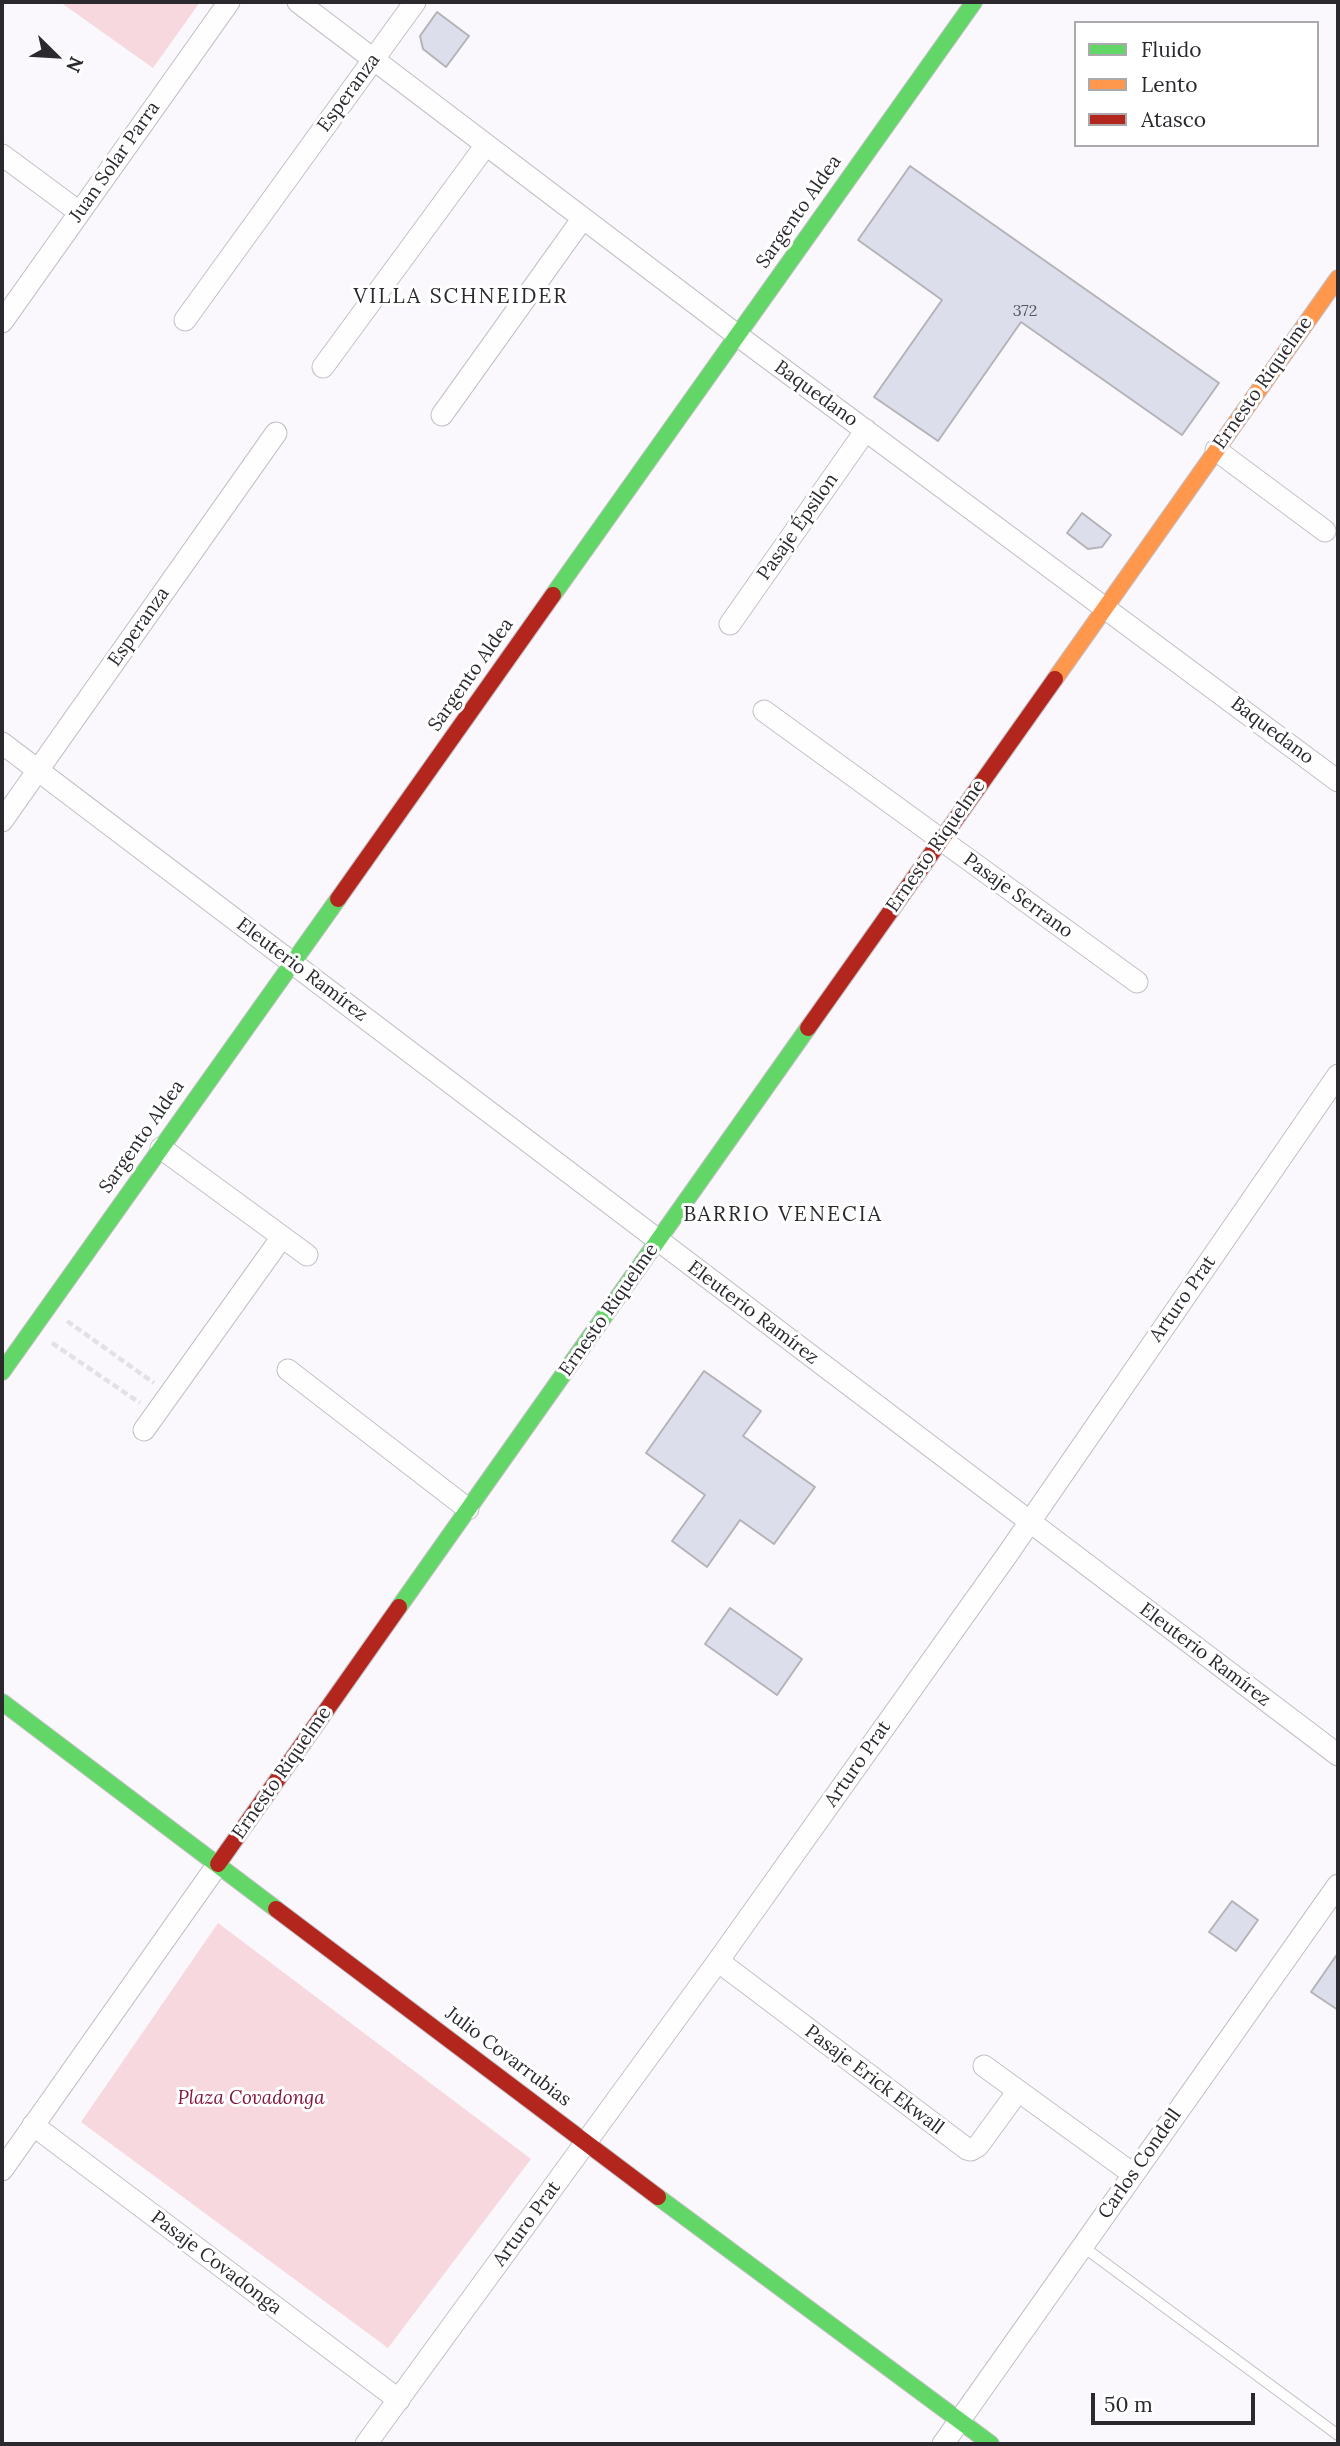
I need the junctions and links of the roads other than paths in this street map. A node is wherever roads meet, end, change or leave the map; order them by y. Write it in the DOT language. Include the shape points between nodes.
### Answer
graph roads {
  1 [pos="229,2"];
  2 [pos="298,2"];
  3 [pos="415,2"];
  4 [pos="974,2"];
  5 [pos="374,58"];
  6 [pos="486,145"];
  7 [pos="2,155"];
  8 [pos="79,212"];
  9 [pos="583,218"];
  10 [pos="1338,278"];
  11 [pos="185,320"];
  12 [pos="2,322"];
  13 [pos="737,335"];
  14 [pos="323,367"];
  15 [pos="442,415"];
  16 [pos="866,430"];
  17 [pos="276,433"];
  18 [pos="1216,450"];
  19 [pos="1325,531"];
  20 [pos="1105,607"];
  21 [pos="730,624"];
  22 [pos="764,711"];
  23 [pos="2,743"];
  24 [pos="38,771"];
  25 [pos="1338,781"];
  26 [pos="2,821"];
  27 [pos="941,839"];
  28 [pos="292,963"];
  29 [pos="1136,982"];
  30 [pos="1338,1075"];
  31 [pos="161,1148"];
  32 [pos="282,1237"];
  33 [pos="658,1241"];
  34 [pos="307,1255"];
  35 [pos="288,1370"];
  36 [pos="2,1372"];
  37 [pos="150,1422"];
  38 [pos="468,1509"];
  39 [pos="1029,1523"];
  40 [pos="2,1702"];
  41 [pos="1338,1755"];
  42 [pos="218,1864"];
  43 [pos="1338,1885"];
  44 [pos="718,1961"];
  45 [pos="984,2066"];
  46 [pos="1018,2091"];
  47 [pos="33,2125"];
  48 [pos="586,2143"];
  49 [pos="9,2145"];
  50 [pos="2,2170"];
  51 [pos="1133,2174"];
  52 [pos="1082,2246"];
  53 [pos="398,2400"];
  54 [pos="960,2420"];
  55 [pos="1338,2435"];
  56 [pos="366,2444"];
  57 [pos="943,2444"];
  58 [pos="991,2444"];
  1 -- 8 [label="street, Juan Solar Parra"];
  2 -- 5 [label="street, Baquedano"];
  3 -- 5 [label="street, Esperanza"];
  4 -- 13 [label="street, Sargento Aldea"];
  5 -- 6 [label="street, Baquedano"];
  5 -- 11 [label="street, Esperanza"];
  6 -- 9 [label="street, Baquedano"];
  6 -- 14 [label="street"];
  7 -- 8 [label="street"];
  8 -- 12 [label="street, Juan Solar Parra"];
  9 -- 13 [label="street, Baquedano"];
  9 -- 15 [label="street"];
  10 -- 18 [label="street, Ernesto Riquelme"];
  13 -- 16 [label="street, Baquedano"];
  13 -- 28 [label="street, Sargento Aldea"];
  16 -- 20 [label="street, Baquedano"];
  16 -- 21 [label="street, Pasaje Épsilon"];
  17 -- 24 [label="street, Esperanza"];
  18 -- 19 [label="street"];
  18 -- 20 [label="street, Ernesto Riquelme"];
  20 -- 25 [label="street, Baquedano"];
  20 -- 27 [label="street, Ernesto Riquelme"];
  22 -- 27 [label="street, Pasaje Serrano"];
  23 -- 24 [label="street, Eleuterio Ramírez"];
  24 -- 26 [label="street, Esperanza"];
  24 -- 28 [label="street, Eleuterio Ramírez"];
  27 -- 29 [label="street, Pasaje Serrano"];
  27 -- 33 [label="street, Ernesto Riquelme"];
  28 -- 31 [label="street, Sargento Aldea"];
  28 -- 33 [label="street, Eleuterio Ramírez"];
  30 -- 39 [label="street, Arturo Prat"];
  31 -- 32 [label="street"];
  31 -- 36 [label="street, Sargento Aldea"];
  32 -- 34 [label="street"];
  32 -- 37 [label="street"];
  33 -- 38 [label="street, Ernesto Riquelme"];
  33 -- 39 [label="street, Eleuterio Ramírez"];
  35 -- 38 [label="street"];
  38 -- 42 [label="street, Ernesto Riquelme"];
  39 -- 41 [label="street, Eleuterio Ramírez"];
  39 -- 44 [label="street, Arturo Prat"];
  40 -- 42 [label="street, Julio Covarrubias"];
  42 -- 47 [label="street, Ernesto Riquelme"];
  42 -- 48 [label="street, Julio Covarrubias"];
  43 -- 51 [label="street, Carlos Condell"];
  44 -- 46 [label="street, Pasaje Erick Ekwall" via="967,2149 978,2146"];
  44 -- 48 [label="street, Arturo Prat"];
  45 -- 46 [label="street"];
  46 -- 51 [label="street"];
  47 -- 49 [label="street, Ernesto Riquelme"];
  47 -- 53 [label="street, Pasaje Covadonga"];
  48 -- 53 [label="street, Arturo Prat"];
  48 -- 54 [label="street, Julio Covarrubias"];
  49 -- 50 [label="street, Ernesto Riquelme"];
  51 -- 52 [label="street, Carlos Condell"];
  52 -- 54 [label="street, Carlos Condell"];
  52 -- 55 [label="lane"];
  53 -- 56 [label="street, Arturo Prat"];
  54 -- 57 [label="street, Carlos Condell"];
  54 -- 58 [label="street, Julio Covarrubias"];
}
